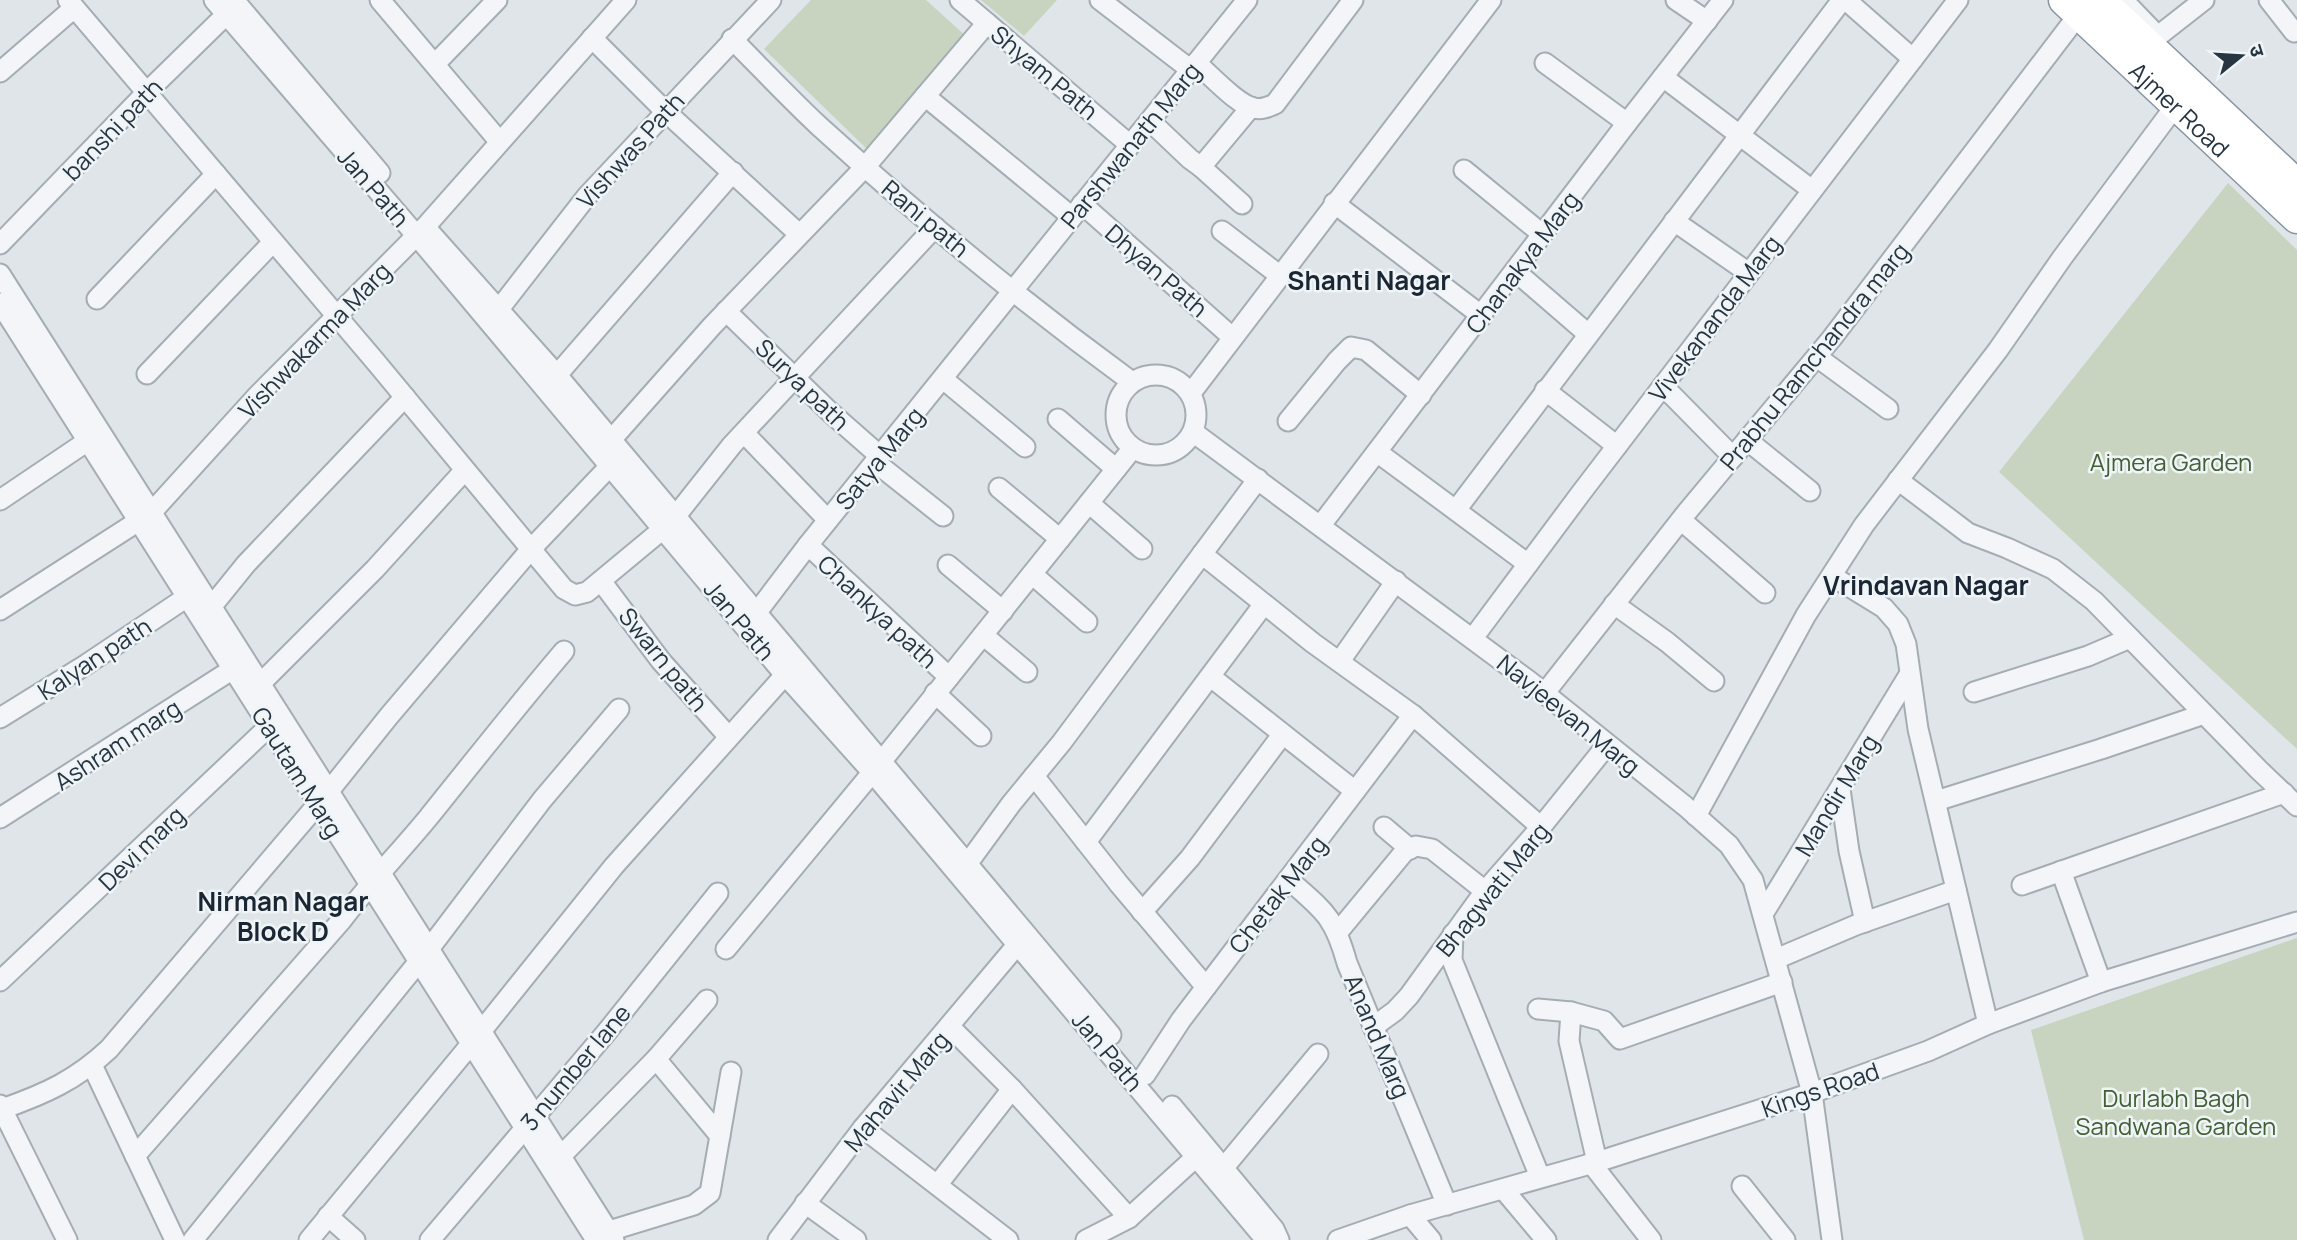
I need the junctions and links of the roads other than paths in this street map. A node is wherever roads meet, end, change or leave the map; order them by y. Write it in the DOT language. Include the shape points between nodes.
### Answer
graph roads {
  1 [pos="380,0"];
  2 [pos="497,0"];
  3 [pos="626,0"];
  4 [pos="771,0"];
  5 [pos="960,0"];
  6 [pos="1100,0"];
  7 [pos="1247,0"];
  8 [pos="1353,0"];
  9 [pos="1491,0"];
  10 [pos="1676,0"];
  11 [pos="1723,0"];
  12 [pos="1844,0"];
  13 [pos="1958,0"];
  14 [pos="2204,0"];
  15 [pos="2269,0"];
  16 [pos="2130,2"];
  17 [pos="71,4"];
  18 [pos="230,4"];
  19 [pos="2081,5"];
  20 [pos="1707,21"];
  21 [pos="987,23"];
  22 [pos="2294,32"];
  23 [pos="592,37"];
  24 [pos="2158,37"];
  25 [pos="732,39"];
  26 [pos="1913,59"];
  27 [pos="1545,63"];
  28 [pos="435,64"];
  29 [pos="1194,67"];
  30 [pos="0,72"];
  31 [pos="1663,77"];
  32 [pos="147,92"];
  33 [pos="925,96"];
  34 [pos="2176,105"];
  35 [pos="1251,107"];
  36 [pos="665,111"];
  37 [pos="1150,121"];
  38 [pos="1627,123"];
  39 [pos="1739,134"];
  40 [pos="499,141"];
  41 [pos="1130,145"];
  42 [pos="2297,165"];
  43 [pos="866,167"];
  44 [pos="1201,167"];
  45 [pos="1464,170"];
  46 [pos="733,172"];
  47 [pos="216,174"];
  48 [pos="2297,185"];
  49 [pos="1812,190"];
  50 [pos="1334,203"];
  51 [pos="1242,204"];
  52 [pos="1077,210"];
  53 [pos="2297,218"];
  54 [pos="1674,221"];
  55 [pos="935,227"];
  56 [pos="420,231"];
  57 [pos="1222,231"];
  58 [pos="799,234"];
  59 [pos="1542,234"];
  60 [pos="273,242"];
  61 [pos="0,244"];
  62 [pos="1515,271"];
  63 [pos="1749,273"];
  64 [pos="0,274"];
  65 [pos="1279,275"];
  66 [pos="1013,290"];
  67 [pos="97,299"];
  68 [pos="0,303"];
  69 [pos="499,309"];
  70 [pos="726,311"];
  71 [pos="336,315"];
  72 [pos="1482,316"];
  73 [pos="1588,334"];
  74 [pos="1232,337"];
  75 [pos="1817,357"];
  76 [pos="147,374"];
  77 [pos="557,375"];
  78 [pos="795,376"];
  79 [pos="943,379"];
  80 [pos="1132,382"];
  81 [pos="1663,386"];
  82 [pos="1545,390"];
  83 [pos="1191,393"];
  84 [pos="1421,395"];
  85 [pos="405,397"];
  86 [pos="1888,409"];
  87 [pos="1058,419"];
  88 [pos="1288,421"];
  89 [pos="744,432"];
  90 [pos="1193,432"];
  91 [pos="94,437"];
  92 [pos="611,440"];
  93 [pos="1747,440"];
  94 [pos="1617,446"];
  95 [pos="1025,447"];
  96 [pos="1133,448"];
  97 [pos="1377,452"];
  98 [pos="1733,457"];
  99 [pos="877,459"];
  100 [pos="610,466"];
  101 [pos="1116,469"];
  102 [pos="465,470"];
  103 [pos="1258,479"];
  104 [pos="1898,480"];
  105 [pos="999,488"];
  106 [pos="1810,491"];
  107 [pos="0,500"];
  108 [pos="1089,503"];
  109 [pos="1455,510"];
  110 [pos="943,516"];
  111 [pos="145,517"];
  112 [pos="828,520"];
  113 [pos="1681,520"];
  114 [pos="669,523"];
  115 [pos="1321,526"];
  116 [pos="1060,539"];
  117 [pos="808,545"];
  118 [pos="531,549"];
  119 [pos="1142,549"];
  120 [pos="1202,554"];
  121 [pos="1528,564"];
  122 [pos="948,565"];
  123 [pos="1032,575"];
  124 [pos="1832,576"];
  125 [pos="1396,580"];
  126 [pos="601,581"];
  127 [pos="1765,593"];
  128 [pos="187,597"];
  129 [pos="1264,604"];
  130 [pos="1614,604"];
  131 [pos="0,610"];
  132 [pos="205,611"];
  133 [pos="1003,611"];
  134 [pos="751,620"];
  135 [pos="1087,622"];
  136 [pos="983,635"];
  137 [pos="1473,638"];
  138 [pos="2130,638"];
  139 [pos="564,651"];
  140 [pos="1340,661"];
  141 [pos="233,669"];
  142 [pos="1027,672"];
  143 [pos="785,675"];
  144 [pos="1909,676"];
  145 [pos="949,677"];
  146 [pos="1211,677"];
  147 [pos="1714,681"];
  148 [pos="261,683"];
  149 [pos="1974,692"];
  150 [pos="935,693"];
  151 [pos="1544,694"];
  152 [pos="619,709"];
  153 [pos="2204,714"];
  154 [pos="1413,715"];
  155 [pos="0,718"];
  156 [pos="275,720"];
  157 [pos="1282,735"];
  158 [pos="728,736"];
  159 [pos="981,736"];
  160 [pos="1607,745"];
  161 [pos="877,767"];
  162 [pos="1034,776"];
  163 [pos="1840,789"];
  164 [pos="1355,791"];
  165 [pos="324,797"];
  166 [pos="2290,799"];
  167 [pos="1937,801"];
  168 [pos="1696,816"];
  169 [pos="0,818"];
  170 [pos="1384,827"];
  171 [pos="1541,827"];
  172 [pos="1086,842"];
  173 [pos="1410,849"];
  174 [pos="968,863"];
  175 [pos="2062,871"];
  176 [pos="374,878"];
  177 [pos="1289,880"];
  178 [pos="2022,885"];
  179 [pos="1956,890"];
  180 [pos="1485,891"];
  181 [pos="718,893"];
  182 [pos="1142,912"];
  183 [pos="1763,914"];
  184 [pos="1865,922"];
  185 [pos="2297,922"];
  186 [pos="1338,932"];
  187 [pos="1453,934"];
  188 [pos="1017,945"];
  189 [pos="726,949"];
  190 [pos="424,955"];
  191 [pos="1776,959"];
  192 [pos="0,981"];
  193 [pos="1782,982"];
  194 [pos="2101,982"];
  195 [pos="1206,987"];
  196 [pos="707,1000"];
  197 [pos="1538,1009"];
  198 [pos="1571,1012"];
  199 [pos="1988,1024"];
  200 [pos="950,1027"];
  201 [pos="1373,1027"];
  202 [pos="476,1038"];
  203 [pos="1318,1054"];
  204 [pos="656,1059"];
  205 [pos="92,1065"];
  206 [pos="731,1072"];
  207 [pos="1145,1075"];
  208 [pos="1012,1089"];
  209 [pos="1812,1093"];
  210 [pos="1,1107"];
  211 [pos="529,1121"];
  212 [pos="863,1128"];
  213 [pos="720,1136"];
  214 [pos="135,1156"];
  215 [pos="1197,1156"];
  216 [pos="560,1157"];
  217 [pos="1594,1163"];
  218 [pos="1220,1173"];
  219 [pos="1540,1177"];
  220 [pos="938,1185"];
  221 [pos="1742,1186"];
  222 [pos="1504,1190"];
  223 [pos="805,1203"];
  224 [pos="1447,1205"];
  225 [pos="1410,1215"];
  226 [pos="328,1216"];
  227 [pos="1129,1218"];
  228 [pos="606,1237"];
  229 [pos="1831,1239"];
  230 [pos="67,1240"];
  231 [pos="176,1240"];
  232 [pos="193,1240"];
  233 [pos="309,1240"];
  234 [pos="355,1240"];
  235 [pos="430,1240"];
  236 [pos="778,1240"];
  237 [pos="856,1240"];
  238 [pos="1008,1240"];
  239 [pos="1086,1240"];
  240 [pos="1266,1240"];
  241 [pos="1279,1240"];
  242 [pos="1338,1240"];
  243 [pos="1432,1240"];
  244 [pos="1546,1240"];
  245 [pos="1651,1240"];
  246 [pos="1786,1240"];
  1 -- 28 [label="street"];
  2 -- 28 [label="street"];
  3 -- 23 [label="street, Vishwakarma Marg"];
  4 -- 25 [label="street, Vishwas Path"];
  5 -- 21 [label="street, Shyam Path"];
  6 -- 29 [label="street"];
  7 -- 29 [label="street, Parshwanath Marg"];
  8 -- 35 [label="street" via="1275,104"];
  9 -- 50 [label="street"];
  10 -- 20 [label="street"];
  11 -- 20 [label="street, Chanakya Marg"];
  12 -- 26 [label="street"];
  12 -- 39 [label="street"];
  13 -- 26 [label="street, Vivekananda Marg"];
  14 -- 24 [label="street"];
  15 -- 22 [label="street"];
  16 -- 24 [label="street"];
  17 -- 30 [label="street"];
  17 -- 32 [label="street"];
  18 -- 32 [label="street, banshi path"];
  18 -- 56 [label="street, Jan Path"];
  19 -- 34 [label="highway, Ajmer Road"];
  19 -- 48 [label="highway, Ajmer Road"];
  19 -- 75 [label="street, Prabhu Ramchandra marg"];
  20 -- 31 [label="street, Chanakya Marg"];
  21 -- 33 [label="street"];
  21 -- 41 [label="street, Shyam Path"];
  23 -- 36 [label="street"];
  23 -- 40 [label="street, Vishwakarma Marg"];
  24 -- 42 [label="street"];
  25 -- 36 [label="street, Vishwas Path"];
  25 -- 43 [label="street, Rani path"];
  26 -- 49 [label="street, Vivekananda Marg"];
  27 -- 38 [label="street"];
  28 -- 40 [label="street"];
  29 -- 35 [label="street"];
  29 -- 37 [label="street, Parshwanath Marg"];
  31 -- 38 [label="street, Chanakya Marg"];
  31 -- 39 [label="street"];
  32 -- 47 [label="street"];
  32 -- 61 [label="street, banshi path"];
  33 -- 43 [label="street"];
  33 -- 52 [label="street, Dhyan Path"];
  34 -- 53 [label="highway, Ajmer Road"];
  34 -- 104 [label="street"];
  35 -- 44 [label="street"];
  36 -- 46 [label="street"];
  36 -- 69 [label="street, Vishwas Path" via="587,196"];
  37 -- 41 [label="street, Parshwanath Marg"];
  37 -- 44 [label="street"];
  38 -- 59 [label="street, Chanakya Marg"];
  39 -- 49 [label="street"];
  39 -- 54 [label="street"];
  40 -- 56 [label="street, Vishwakarma Marg"];
  41 -- 52 [label="street, Parshwanath Marg"];
  43 -- 55 [label="street, Rani path"];
  43 -- 58 [label="street"];
  44 -- 51 [label="street"];
  45 -- 59 [label="street"];
  46 -- 58 [label="street"];
  46 -- 77 [label="street"];
  47 -- 60 [label="street"];
  47 -- 67 [label="street"];
  49 -- 63 [label="street, Vivekananda Marg"];
  50 -- 65 [label="street"];
  50 -- 72 [label="street"];
  52 -- 66 [label="street, Parshwanath Marg"];
  52 -- 74 [label="street, Dhyan Path"];
  54 -- 63 [label="street"];
  54 -- 73 [label="street"];
  55 -- 66 [label="street, Rani path"];
  55 -- 78 [label="street"];
  56 -- 69 [label="street, Jan Path"];
  56 -- 71 [label="street, Vishwakarma Marg"];
  56 -- 100 [label="street, Jan Path"];
  57 -- 65 [label="street"];
  58 -- 70 [label="street"];
  59 -- 62 [label="street, Chanakya Marg"];
  60 -- 71 [label="street"];
  60 -- 76 [label="street"];
  62 -- 72 [label="street, Chanakya Marg"];
  62 -- 73 [label="street"];
  63 -- 81 [label="street, Vivekananda Marg"];
  64 -- 91 [label="street"];
  65 -- 74 [label="street"];
  66 -- 79 [label="street, Satya Marg"];
  66 -- 80 [label="street, Rani path"];
  68 -- 91 [label="street, Gautam Marg"];
  69 -- 77 [label="street, Jan Path"];
  70 -- 78 [label="street, Surya path"];
  70 -- 92 [label="street"];
  71 -- 85 [label="street"];
  71 -- 111 [label="street, Vishwakarma Marg"];
  72 -- 84 [label="street, Chanakya Marg"];
  73 -- 82 [label="street"];
  74 -- 83 [label="street"];
  75 -- 86 [label="street"];
  75 -- 93 [label="street, Prabhu Ramchandra marg"];
  77 -- 92 [label="street, Jan Path"];
  78 -- 89 [label="street"];
  78 -- 99 [label="street, Surya path"];
  79 -- 95 [label="street"];
  79 -- 99 [label="street, Satya Marg"];
  80 -- 83 [label="street" via="1164,375"];
  80 -- 96 [label="street" via="1116,410 1119,431"];
  81 -- 94 [label="street, Vivekananda Marg"];
  81 -- 98 [label="street"];
  82 -- 94 [label="street"];
  82 -- 109 [label="street"];
  83 -- 90 [label="street" via="1196,405"];
  84 -- 88 [label="street" via="1366,350 1351,347"];
  84 -- 97 [label="street, Chanakya Marg"];
  85 -- 102 [label="street"];
  85 -- 132 [label="street"];
  87 -- 101 [label="street"];
  89 -- 112 [label="street"];
  89 -- 114 [label="street"];
  90 -- 96 [label="street" via="1167,454"];
  90 -- 103 [label="street, Navjeevan Marg"];
  91 -- 107 [label="street"];
  91 -- 111 [label="street, Gautam Marg"];
  92 -- 114 [label="street, Jan Path"];
  93 -- 98 [label="street, Prabhu Ramchandra marg"];
  93 -- 106 [label="street"];
  94 -- 121 [label="street, Vivekananda Marg"];
  96 -- 101 [label="street"];
  97 -- 109 [label="street"];
  97 -- 115 [label="street, Chanakya Marg"];
  98 -- 113 [label="street, Prabhu Ramchandra marg"];
  99 -- 110 [label="street, Surya path"];
  99 -- 112 [label="street, Satya Marg"];
  100 -- 114 [label="street, Jan Path"];
  100 -- 118 [label="street"];
  101 -- 108 [label="street"];
  102 -- 118 [label="street"];
  102 -- 148 [label="street"];
  103 -- 115 [label="street, Navjeevan Marg"];
  103 -- 120 [label="street"];
  104 -- 124 [label="street"];
  104 -- 138 [label="street" via="1968,533 2053,569 2094,601"];
  105 -- 116 [label="street"];
  108 -- 116 [label="street"];
  108 -- 119 [label="street"];
  109 -- 121 [label="street"];
  111 -- 128 [label="street, Gautam Marg"];
  111 -- 131 [label="street, Vishwakarma Marg"];
  111 -- 132 [label="street"];
  112 -- 117 [label="street, Satya Marg"];
  113 -- 127 [label="street"];
  113 -- 130 [label="street, Prabhu Ramchandra marg"];
  114 -- 126 [label="street"];
  114 -- 134 [label="street, Jan Path"];
  115 -- 125 [label="street, Navjeevan Marg"];
  116 -- 123 [label="street"];
  117 -- 134 [label="street, Satya Marg"];
  117 -- 145 [label="street, Chankya path"];
  118 -- 126 [label="street" via="564,589 575,595"];
  118 -- 165 [label="street"];
  120 -- 129 [label="street"];
  120 -- 162 [label="street"];
  121 -- 137 [label="street, Vivekananda Marg"];
  122 -- 133 [label="street"];
  123 -- 133 [label="street"];
  123 -- 135 [label="street"];
  124 -- 144 [label="street" via="1884,608 1898,624 1906,643"];
  124 -- 168 [label="street"];
  125 -- 137 [label="street, Navjeevan Marg"];
  125 -- 140 [label="street"];
  126 -- 158 [label="street, Swarn path" via="662,661"];
  128 -- 132 [label="street, Gautam Marg"];
  128 -- 155 [label="street, Kalyan path"];
  129 -- 140 [label="street"];
  129 -- 146 [label="street"];
  130 -- 147 [label="street"];
  130 -- 151 [label="street, Prabhu Ramchandra marg"];
  132 -- 141 [label="street, Gautam Marg"];
  132 -- 148 [label="street"];
  133 -- 136 [label="street"];
  134 -- 143 [label="street, Jan Path"];
  134 -- 161 [label="street, Jan Path"];
  136 -- 142 [label="street"];
  136 -- 145 [label="street"];
  137 -- 151 [label="street, Navjeevan Marg"];
  138 -- 149 [label="street"];
  138 -- 153 [label="street"];
  139 -- 176 [label="street"];
  140 -- 154 [label="street"];
  141 -- 156 [label="street, Gautam Marg"];
  141 -- 169 [label="street, Ashram marg"];
  143 -- 158 [label="street"];
  143 -- 161 [label="street, Jan Path"];
  144 -- 163 [label="street, Mandir Marg"];
  144 -- 167 [label="street"];
  145 -- 150 [label="street"];
  146 -- 157 [label="street"];
  146 -- 172 [label="street"];
  148 -- 156 [label="street"];
  150 -- 159 [label="street"];
  150 -- 161 [label="street"];
  151 -- 160 [label="street, Navjeevan Marg"];
  152 -- 190 [label="street" via="541,800"];
  153 -- 166 [label="street"];
  153 -- 167 [label="street"];
  154 -- 164 [label="street, Chetak Marg"];
  154 -- 171 [label="street"];
  156 -- 165 [label="street"];
  156 -- 192 [label="street, Devi marg"];
  157 -- 164 [label="street"];
  157 -- 182 [label="street" via="1190,858"];
  158 -- 202 [label="street" via="614,866"];
  160 -- 168 [label="street, Navjeevan Marg"];
  160 -- 171 [label="street, Bhagwati Marg"];
  161 -- 174 [label="street, Jan Path"];
  161 -- 188 [label="street, Jan Path"];
  161 -- 189 [label="street"];
  162 -- 172 [label="street"];
  162 -- 174 [label="street"];
  163 -- 183 [label="street, Mandir Marg"];
  163 -- 184 [label="street"];
  164 -- 177 [label="street, Chetak Marg"];
  165 -- 176 [label="street"];
  165 -- 205 [label="street"];
  166 -- 175 [label="street"];
  167 -- 179 [label="street"];
  168 -- 183 [label="street, Navjeevan Marg" via="1729,845 1753,880"];
  170 -- 173 [label="street"];
  171 -- 180 [label="street, Bhagwati Marg"];
  172 -- 182 [label="street"];
  173 -- 180 [label="street" via="1432,849"];
  173 -- 186 [label="street"];
  174 -- 207 [label="street, Jan Path"];
  175 -- 178 [label="street"];
  175 -- 194 [label="street"];
  176 -- 190 [label="street"];
  176 -- 214 [label="street"];
  177 -- 186 [label="street, Anand Marg" via="1319,906"];
  177 -- 195 [label="street, Chetak Marg"];
  179 -- 184 [label="street"];
  179 -- 199 [label="street"];
  180 -- 187 [label="street, Bhagwati Marg"];
  181 -- 211 [label="street, 3 number lane"];
  182 -- 195 [label="street"];
  183 -- 191 [label="street, Navjeevan Marg"];
  184 -- 191 [label="street"];
  185 -- 194 [label="street, Kings Road"];
  186 -- 201 [label="street, Anand Marg"];
  187 -- 201 [label="street, Bhagwati Marg" via="1409,996"];
  187 -- 219 [label="street" via="1452,960"];
  188 -- 200 [label="street, Mahavir Marg"];
  188 -- 215 [label="street, Jan Path"];
  190 -- 202 [label="street"];
  190 -- 232 [label="street"];
  191 -- 193 [label="street, Navjeevan Marg"];
  193 -- 198 [label="street" via="1620,1039 1604,1021"];
  193 -- 209 [label="street, Navjeevan Marg"];
  194 -- 199 [label="street, Kings Road"];
  195 -- 207 [label="street, Chetak Marg"];
  196 -- 204 [label="street"];
  197 -- 198 [label="street"];
  198 -- 217 [label="street" via="1569,1041"];
  199 -- 209 [label="street, Kings Road"];
  200 -- 208 [label="street"];
  200 -- 212 [label="street, Mahavir Marg"];
  201 -- 224 [label="street, Anand Marg"];
  202 -- 211 [label="street"];
  202 -- 226 [label="street"];
  203 -- 218 [label="street"];
  204 -- 213 [label="street"];
  204 -- 216 [label="street"];
  205 -- 210 [label="street" via="45,1094"];
  205 -- 214 [label="street"];
  206 -- 213 [label="street"];
  207 -- 218 [label="street, Jan Path"];
  208 -- 220 [label="street"];
  208 -- 227 [label="street"];
  209 -- 217 [label="street, Kings Road"];
  209 -- 229 [label="street, Navjeevan Marg"];
  210 -- 230 [label="street"];
  211 -- 216 [label="street"];
  211 -- 228 [label="street"];
  211 -- 235 [label="street, 3 number lane"];
  212 -- 220 [label="street"];
  212 -- 223 [label="street, Mahavir Marg"];
  213 -- 228 [label="street" via="712,1188 700,1203"];
  214 -- 231 [label="street"];
  215 -- 218 [label="street, Jan Path"];
  215 -- 227 [label="street"];
  216 -- 228 [label="street"];
  217 -- 219 [label="street, Kings Road"];
  217 -- 245 [label="street"];
  218 -- 240 [label="street, Jan Path"];
  218 -- 241 [label="street, Jan Path" via="1274,1229"];
  219 -- 222 [label="street, Kings Road"];
  220 -- 238 [label="street"];
  221 -- 246 [label="street"];
  222 -- 224 [label="street, Kings Road"];
  222 -- 244 [label="street"];
  223 -- 236 [label="street, Mahavir Marg"];
  223 -- 237 [label="street"];
  224 -- 225 [label="street, Kings Road"];
  225 -- 242 [label="street, Kings Road"];
  225 -- 243 [label="street"];
  226 -- 233 [label="street"];
  226 -- 234 [label="street"];
  227 -- 239 [label="street"];
}
